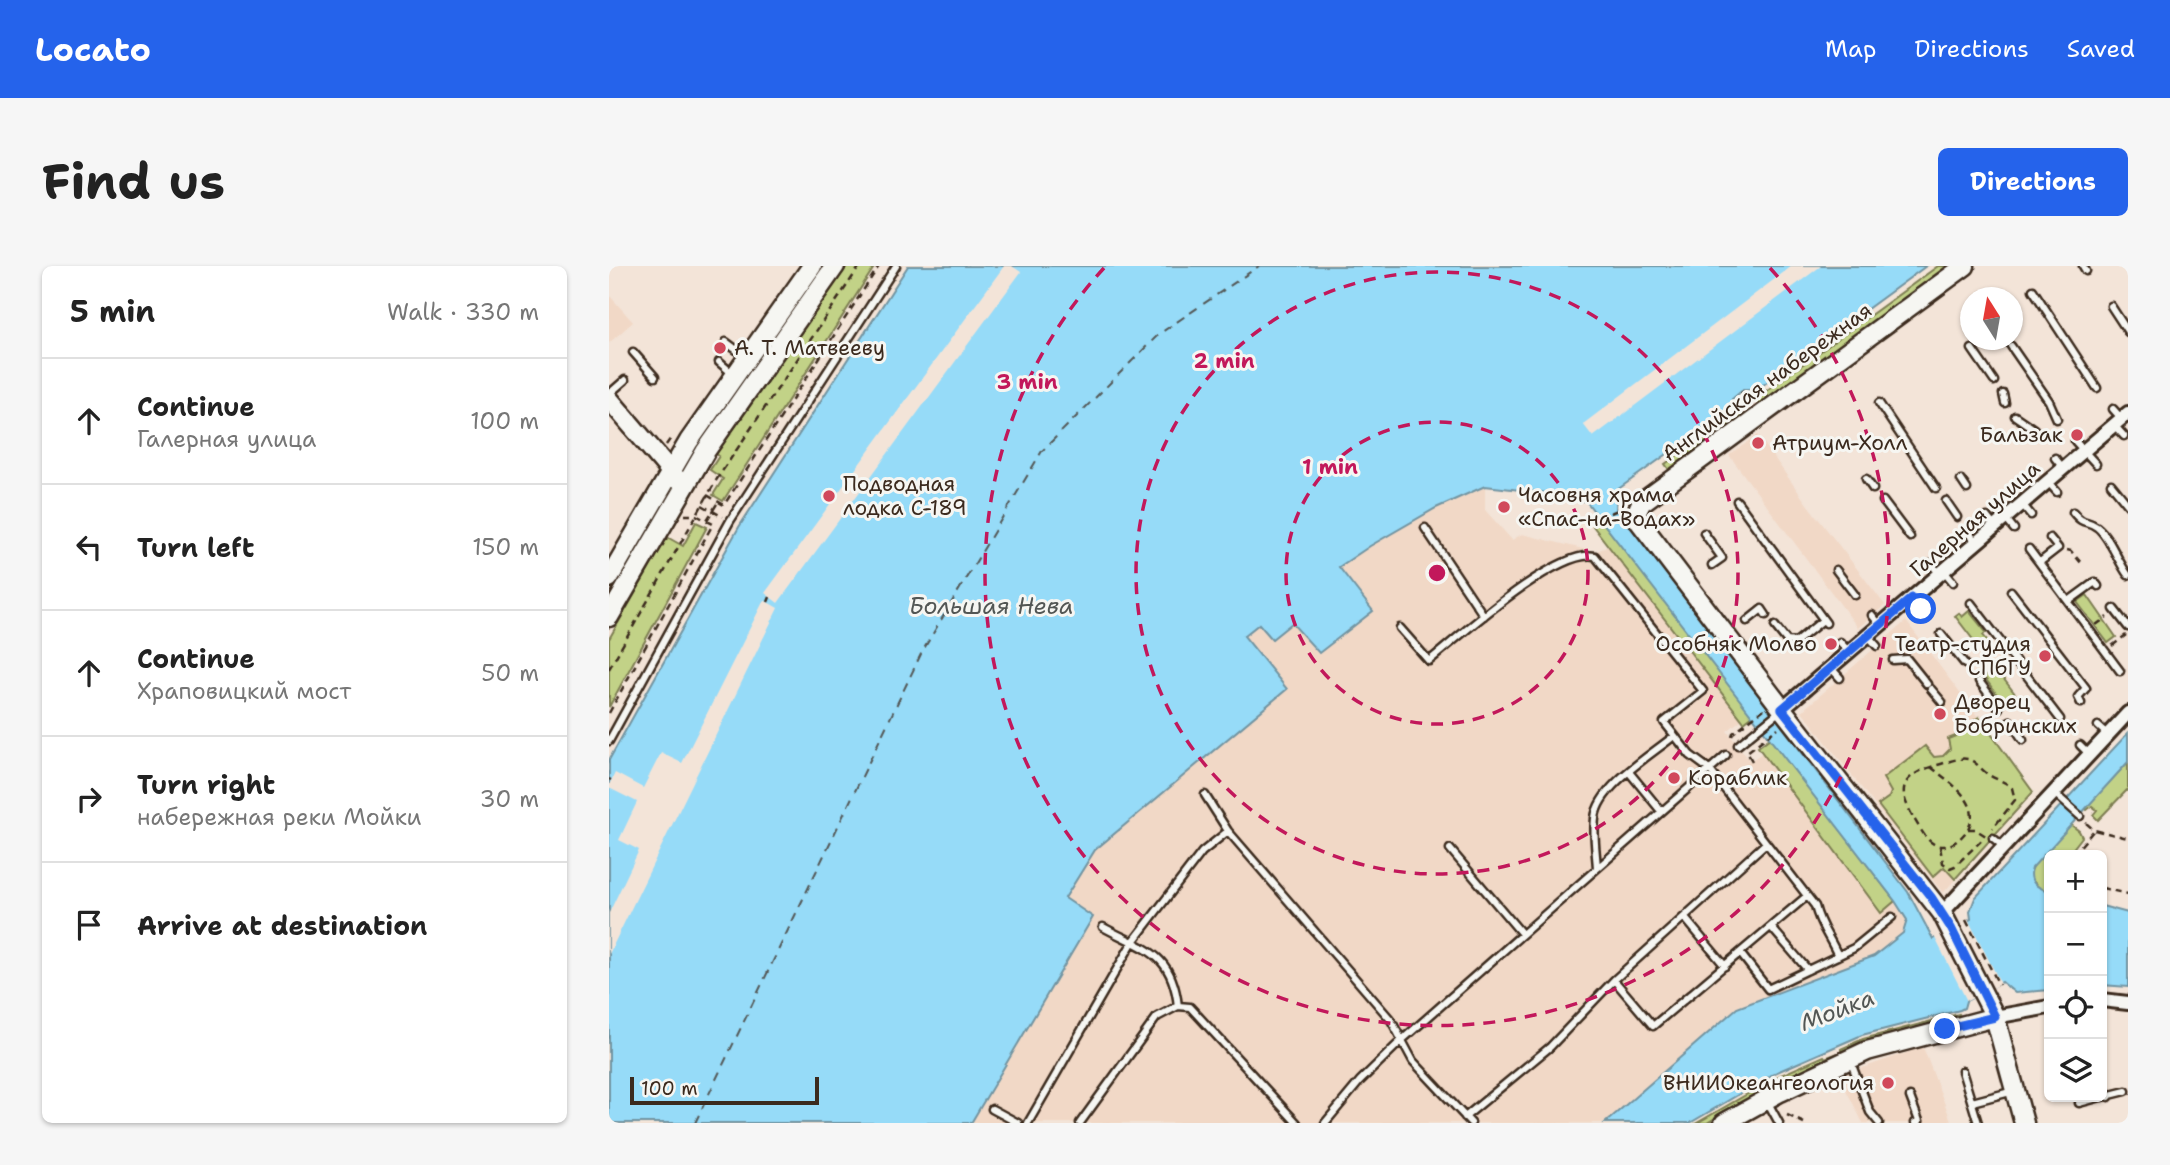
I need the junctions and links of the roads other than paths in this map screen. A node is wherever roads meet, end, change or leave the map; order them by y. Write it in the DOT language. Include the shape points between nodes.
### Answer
graph roads {
  1 [pos="812,266"];
  2 [pos="835,266"];
  3 [pos="896,266"];
  4 [pos="1965,266"];
  5 [pos="2033,290"];
  6 [pos="2111,306"];
  7 [pos="2128,332"];
  8 [pos="726,342"];
  9 [pos="1973,350"];
  10 [pos="2014,350"];
  11 [pos="633,352"];
  12 [pos="747,358"];
  13 [pos="719,362"];
  14 [pos="735,376"];
  15 [pos="655,377"];
  16 [pos="625,380"];
  17 [pos="1994,381"];
  18 [pos="2097,388"];
  19 [pos="2003,394"];
  20 [pos="1879,403"];
  21 [pos="2005,403"];
  22 [pos="611,405"];
  23 [pos="2015,416"];
  24 [pos="2119,416"];
  25 [pos="2057,419"];
  26 [pos="2034,429"];
  27 [pos="2124,436"];
  28 [pos="2079,446"];
  29 [pos="2095,464"];
  30 [pos="670,471"];
  31 [pos="1866,479"];
  32 [pos="1961,480"];
  33 [pos="2048,482"];
  34 [pos="2111,484"];
  35 [pos="684,486"];
  36 [pos="1936,488"];
  37 [pos="1873,489"];
  38 [pos="1967,489"];
  39 [pos="2057,492"];
  40 [pos="1737,501"];
  41 [pos="1945,501"];
  42 [pos="1883,502"];
  43 [pos="2022,504"];
  44 [pos="2128,505"];
  45 [pos="2073,512"];
  46 [pos="2031,514"];
  47 [pos="1957,517"];
  48 [pos="1996,521"];
  49 [pos="1425,528"];
  50 [pos="2014,529"];
  51 [pos="1704,533"];
  52 [pos="1910,537"];
  53 [pos="2050,538"];
  54 [pos="2029,549"];
  55 [pos="2040,562"];
  56 [pos="1711,565"];
  57 [pos="1836,570"];
  58 [pos="1938,570"];
  59 [pos="2128,575"];
  60 [pos="609,578"];
  61 [pos="1953,582"];
  62 [pos="2098,586"];
  63 [pos="2011,591"];
  64 [pos="1855,595"];
  65 [pos="1912,598"];
  66 [pos="2069,601"];
  67 [pos="1971,603"];
  68 [pos="1921,609"];
  69 [pos="2115,610"];
  70 [pos="1485,615"];
  71 [pos="1766,615"];
  72 [pos="609,617"];
  73 [pos="1747,621"];
  74 [pos="1776,626"];
  75 [pos="2128,627"];
  76 [pos="1400,628"];
  77 [pos="1941,634"];
  78 [pos="1868,636"];
  79 [pos="1840,642"];
  80 [pos="1877,646"];
  81 [pos="1849,652"];
  82 [pos="1893,660"];
  83 [pos="1965,664"];
  84 [pos="2120,671"];
  85 [pos="1979,681"];
  86 [pos="1942,702"];
  87 [pos="2081,702"];
  88 [pos="2000,708"];
  89 [pos="2128,713"];
  90 [pos="1777,714"];
  91 [pos="2060,719"];
  92 [pos="2010,721"];
  93 [pos="1674,736"];
  94 [pos="2023,740"];
  95 [pos="609,741"];
  96 [pos="1738,745"];
  97 [pos="1725,755"];
  98 [pos="1709,769"];
  99 [pos="1629,772"];
  100 [pos="1205,795"];
  101 [pos="2057,796"];
  102 [pos="1661,811"];
  103 [pos="2080,817"];
  104 [pos="1228,831"];
  105 [pos="1766,843"];
  106 [pos="1450,849"];
  107 [pos="1597,868"];
  108 [pos="1807,896"];
  109 [pos="1684,917"];
  110 [pos="1892,917"];
  111 [pos="1953,920"];
  112 [pos="1103,927"];
  113 [pos="1771,927"];
  114 [pos="1522,934"];
  115 [pos="1132,943"];
  116 [pos="1740,953"];
  117 [pos="1838,956"];
  118 [pos="1724,965"];
  119 [pos="1808,970"];
  120 [pos="1614,980"];
  121 [pos="2107,1001"];
  122 [pos="2128,1003"];
  123 [pos="1178,1006"];
  124 [pos="2044,1008"];
  125 [pos="1995,1017"];
  126 [pos="1402,1040"];
  127 [pos="1850,1058"];
  128 [pos="1962,1071"];
  129 [pos="2015,1091"];
  130 [pos="2126,1091"];
  131 [pos="2107,1096"];
  132 [pos="1910,1097"];
  133 [pos="1766,1100"];
  134 [pos="1972,1102"];
  135 [pos="2082,1102"];
  136 [pos="2078,1103"];
  137 [pos="992,1110"];
  138 [pos="1468,1120"];
  139 [pos="1019,1123"];
  140 [pos="1028,1123"];
  141 [pos="1080,1123"];
  142 [pos="1297,1123"];
  143 [pos="1325,1123"];
  144 [pos="1724,1123"];
  145 [pos="1779,1123"];
  146 [pos="1879,1123"];
  147 [pos="1915,1123"];
  148 [pos="1978,1123"];
  149 [pos="2024,1123"];
  1 -- 12 [label="main road"];
  2 -- 35 [label="main road"];
  3 -- 95 [label="lane" via="730,521"];
  4 -- 90 [label="main road, Английская набережная" via="1628,512 1730,634"];
  5 -- 18 [label="lane"];
  6 -- 7 [label="lane"];
  8 -- 12 [label="lane"];
  9 -- 17 [label="lane"];
  10 -- 25 [label="lane"];
  11 -- 15 [label="lane"];
  12 -- 14 [label="main road"];
  13 -- 14 [label="lane"];
  14 -- 30 [label="main road"];
  16 -- 22 [label="lane"];
  19 -- 21 [label="lane"];
  20 -- 36 [label="lane"];
  22 -- 30 [label="main road"];
  23 -- 26 [label="lane"];
  24 -- 27 [label="lane"];
  24 -- 28 [label="street, Галерная улица"];
  28 -- 29 [label="lane"];
  28 -- 33 [label="street, Галерная улица" via="2059,463"];
  30 -- 35 [label="main road"];
  30 -- 60 [label="main road"];
  31 -- 37 [label="lane"];
  32 -- 38 [label="lane"];
  33 -- 39 [label="lane"];
  33 -- 43 [label="street, Галерная улица"];
  34 -- 44 [label="lane"];
  35 -- 72 [label="main road"];
  40 -- 74 [label="lane" via="1824,622 1795,642 1787,641"];
  41 -- 47 [label="lane"];
  42 -- 52 [label="lane"];
  43 -- 46 [label="lane"];
  43 -- 48 [label="street, Галерная улица"];
  45 -- 59 [label="lane" via="2081,522 2097,527"];
  48 -- 50 [label="lane"];
  48 -- 58 [label="street, Галерная улица"];
  49 -- 70 [label="lane"];
  51 -- 56 [label="lane" via="1722,558"];
  53 -- 55 [label="lane" via="2058,548"];
  54 -- 55 [label="lane"];
  55 -- 66 [label="lane"];
  57 -- 64 [label="lane"];
  58 -- 61 [label="lane"];
  58 -- 65 [label="street, Галерная улица"];
  62 -- 66 [label="lane" via="2095,582"];
  63 -- 87 [label="lane" via="2086,688 2078,697"];
  65 -- 68 [label="lane"];
  65 -- 78 [label="street, Галерная улица" via="1876,620"];
  66 -- 84 [label="lane"];
  67 -- 91 [label="lane"];
  69 -- 75 [label="lane"];
  70 -- 76 [label="lane" via="1429,661"];
  70 -- 93 [label="lane" via="1535,577 1580,556 1595,556 1703,691 1664,722"];
  71 -- 73 [label="lane" via="1762,609"];
  77 -- 83 [label="lane"];
  78 -- 80 [label="lane"];
  78 -- 81 [label="street, Галерная улица"];
  79 -- 81 [label="lane"];
  81 -- 90 [label="street, Галерная улица" via="1835,673"];
  82 -- 86 [label="lane" via="1907,659"];
  85 -- 88 [label="lane"];
  89 -- 101 [label="street" via="2084,749"];
  90 -- 96 [label="lane"];
  90 -- 111 [label="main road"];
  92 -- 94 [label="lane"];
  93 -- 98 [label="lane"];
  93 -- 99 [label="lane"];
  97 -- 98 [label="lane"];
  98 -- 102 [label="lane"];
  98 -- 105 [label="lane"];
  99 -- 102 [label="lane"];
  99 -- 107 [label="lane" via="1599,803 1595,817"];
  100 -- 104 [label="lane"];
  101 -- 103 [label="lane"];
  101 -- 111 [label="street" via="1994,840"];
  102 -- 107 [label="lane"];
  104 -- 115 [label="lane" via="1202,852"];
  104 -- 126 [label="lane" via="1391,1020"];
  105 -- 108 [label="lane"];
  105 -- 109 [label="lane"];
  106 -- 114 [label="lane"];
  107 -- 114 [label="lane"];
  108 -- 113 [label="lane"];
  108 -- 117 [label="lane"];
  109 -- 118 [label="lane"];
  109 -- 120 [label="lane"];
  110 -- 117 [label="lane"];
  111 -- 125 [label="main road" via="1991,989"];
  112 -- 115 [label="lane"];
  113 -- 116 [label="lane"];
  113 -- 119 [label="lane"];
  114 -- 126 [label="lane"];
  115 -- 123 [label="lane" via="1165,964 1176,985"];
  115 -- 140 [label="lane"];
  116 -- 118 [label="lane"];
  116 -- 119 [label="lane" via="1768,989"];
  117 -- 119 [label="lane"];
  118 -- 120 [label="lane" via="1653,1026"];
  120 -- 138 [label="lane"];
  121 -- 122 [label="street"];
  123 -- 141 [label="lane" via="1157,1017"];
  123 -- 142 [label="lane" via="1190,1007"];
  124 -- 125 [label="street"];
  125 -- 127 [label="main road"];
  125 -- 129 [label="main road"];
  126 -- 138 [label="lane" via="1413,1061"];
  126 -- 143 [label="lane"];
  127 -- 133 [label="main road"];
  127 -- 146 [label="lane" via="1870,1112"];
  128 -- 134 [label="lane"];
  129 -- 134 [label="lane"];
  129 -- 149 [label="main road"];
  130 -- 131 [label="lane"];
  132 -- 147 [label="lane" via="1919,1121"];
  133 -- 144 [label="main road"];
  133 -- 145 [label="lane"];
  134 -- 148 [label="lane"];
  135 -- 136 [label="lane"];
  137 -- 139 [label="lane"];
}
